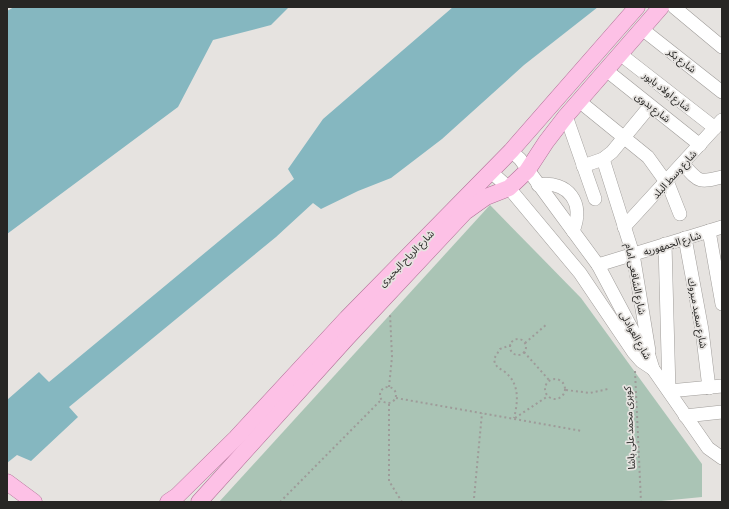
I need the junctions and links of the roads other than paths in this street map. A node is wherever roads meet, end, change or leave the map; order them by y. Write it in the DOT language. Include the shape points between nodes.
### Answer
graph roads {
  1 [pos="637,7"];
  2 [pos="661,7"];
  3 [pos="674,7"];
  4 [pos="642,29"];
  5 [pos="722,47"];
  6 [pos="620,54"];
  7 [pos="606,70"];
  8 [pos="722,92"];
  9 [pos="579,101"];
  10 [pos="650,106"];
  11 [pos="566,116"];
  12 [pos="718,124"];
  13 [pos="624,137"];
  14 [pos="700,145"];
  15 [pos="511,151"];
  16 [pos="603,159"];
  17 [pos="683,164"];
  18 [pos="583,166"];
  19 [pos="490,171"];
  20 [pos="528,171"];
  21 [pos="722,177"];
  22 [pos="667,181"];
  23 [pos="538,185"];
  24 [pos="509,188"];
  25 [pos="595,199"];
  26 [pos="680,214"];
  27 [pos="722,227"];
  28 [pos="624,228"];
  29 [pos="573,231"];
  30 [pos="709,231"];
  31 [pos="685,238"];
  32 [pos="665,244"];
  33 [pos="633,254"];
  34 [pos="598,265"];
  35 [pos="720,283"];
  36 [pos="722,304"];
  37 [pos="649,356"];
  38 [pos="653,369"];
  39 [pos="716,387"];
  40 [pos="669,392"];
  41 [pos="722,412"];
  42 [pos="686,416"];
  43 [pos="722,458"];
  44 [pos="7,483"];
  45 [pos="17,502"];
  46 [pos="34,502"];
  47 [pos="168,502"];
  48 [pos="199,502"];
  1 -- 15 [label="main road, شارع الرياح البحيرى"];
  2 -- 4 [label="main road, شارع الرياح البحيرى"];
  3 -- 5 [label="street"];
  4 -- 6 [label="main road, شارع الرياح البحيرى"];
  4 -- 8 [label="street, شارع بكر"];
  6 -- 7 [label="main road, شارع الرياح البحيرى"];
  6 -- 12 [label="street, شارع اولاد بابور"];
  7 -- 9 [label="main road, شارع الرياح البحيرى"];
  7 -- 10 [label="street, شارع بدوى"];
  9 -- 11 [label="main road, شارع الرياح البحيرى"];
  9 -- 13 [label="street"];
  10 -- 13 [label="street"];
  10 -- 14 [label="street, شارع بدوى"];
  11 -- 18 [label="street"];
  11 -- 20 [label="main road, شارع الرياح البحيرى"];
  12 -- 14 [label="street, شارع وسط البلد"];
  13 -- 16 [label="street"];
  13 -- 22 [label="street" via="650,160"];
  14 -- 17 [label="street, شارع وسط البلد"];
  15 -- 19 [label="main road, شارع الرياح البحيرى"];
  15 -- 20 [label="street, شارع العوادلى"];
  16 -- 18 [label="street"];
  16 -- 28 [label="street, شارع الشافعى امام"];
  17 -- 21 [label="street" via="703,181"];
  17 -- 22 [label="street, شارع وسط البلد"];
  18 -- 25 [label="street"];
  19 -- 24 [label="street, شارع العوادلى"];
  19 -- 47 [label="main road, شارع الرياح البحيرى" via="347,318 236,438"];
  20 -- 23 [label="street, شارع العوادلى"];
  20 -- 24 [label="main road, شارع الرياح البحيرى"];
  22 -- 26 [label="street"];
  22 -- 28 [label="street, شارع وسط البلد"];
  23 -- 29 [label="street, شارع العوادلى"];
  23 -- 29 [label="street" via="556,185 572,196 578,213"];
  24 -- 38 [label="street, شارع العوادلى" via="580,274 634,353"];
  24 -- 48 [label="main road, شارع الرياح البحيرى" via="486,197 465,212"];
  27 -- 30 [label="street, شارع الجمهوريه"];
  28 -- 33 [label="street, شارع الشافعى امام"];
  29 -- 34 [label="street, شارع العوادلى"];
  30 -- 31 [label="street, شارع الجمهوريه"];
  30 -- 35 [label="street"];
  31 -- 32 [label="street, شارع الجمهوريه"];
  31 -- 39 [label="street, شارع سعيد مبروك" via="702,330"];
  32 -- 33 [label="street, شارع الجمهوريه"];
  32 -- 40 [label="street"];
  33 -- 34 [label="street, شارع الجمهوريه"];
  33 -- 37 [label="street, شارع الشافعى امام"];
  34 -- 37 [label="street, شارع العوادلى"];
  35 -- 36 [label="street"];
  37 -- 38 [label="street, شارع العوادلى"];
  38 -- 40 [label="street"];
  39 -- 40 [label="street"];
  40 -- 42 [label="street"];
  41 -- 42 [label="street"];
  42 -- 43 [label="street" via="708,448"];
  44 -- 45 [label="main road"];
  44 -- 46 [label="main road"];
}
